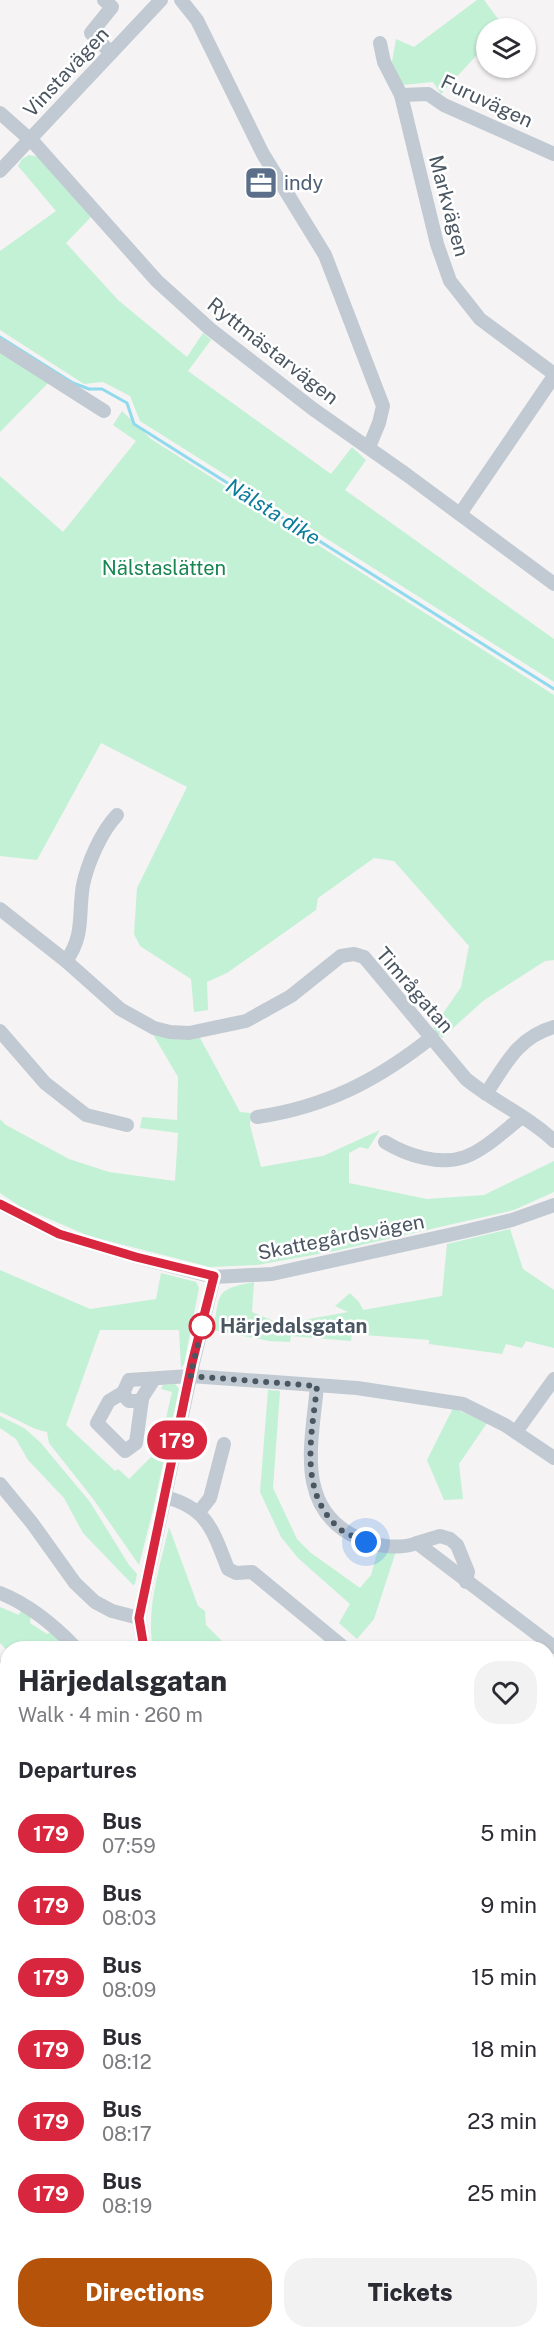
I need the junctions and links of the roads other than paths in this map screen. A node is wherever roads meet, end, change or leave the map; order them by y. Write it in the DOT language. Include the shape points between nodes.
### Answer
graph roads {
  1 [pos="161,0"];
  2 [pos="181,0"];
  3 [pos="108,4"];
  4 [pos="380,43"];
  5 [pos="111,53"];
  6 [pos="401,95"];
  7 [pos="0,113"];
  8 [pos="30,139"];
  9 [pos="554,154"];
  10 [pos="0,171"];
  11 [pos="0,345"];
  12 [pos="554,375"];
  13 [pos="104,411"];
  14 [pos="369,447"];
  15 [pos="460,514"];
  16 [pos="554,584"];
  17 [pos="117,814"];
  18 [pos="0,909"];
  19 [pos="66,960"];
  20 [pos="554,1027"];
  21 [pos="0,1030"];
  22 [pos="432,1037"];
  23 [pos="486,1094"];
  24 [pos="257,1117"];
  25 [pos="522,1117"];
  26 [pos="127,1125"];
  27 [pos="385,1142"];
  28 [pos="554,1142"];
  29 [pos="0,1204"];
  30 [pos="553,1207"];
  31 [pos="214,1276"];
  32 [pos="190,1376"];
  33 [pos="154,1378"];
  34 [pos="554,1379"];
  35 [pos="317,1386"];
  36 [pos="124,1392"];
  37 [pos="142,1399"];
  38 [pos="516,1432"];
  39 [pos="225,1444"];
  40 [pos="554,1458"];
  41 [pos="0,1484"];
  42 [pos="165,1497"];
  43 [pos="200,1512"];
  44 [pos="417,1543"];
  45 [pos="466,1582"];
  46 [pos="0,1593"];
  47 [pos="139,1618"];
  48 [pos="69,1641"];
  49 [pos="143,1641"];
  50 [pos="336,1641"];
  51 [pos="546,1641"];
  1 -- 5 [label="street, Vinstavägen"];
  2 -- 14 [label="street" via="197,20 264,154 325,255 383,405"];
  3 -- 5 [label="street" via="91,33"];
  4 -- 6 [label="street, Markvägen" via="384,62"];
  5 -- 8 [label="street, Vinstavägen"];
  6 -- 9 [label="street, Furuvägen" via="428,94 444,105"];
  6 -- 12 [label="street, Markvägen" via="437,244 450,280 480,319"];
  7 -- 8 [label="street, Ryttmästarvägen"];
  8 -- 10 [label="street, Vinstavägen"];
  8 -- 14 [label="street, Ryttmästarvägen" via="157,281 210,329"];
  11 -- 13 [label="street"];
  12 -- 15 [label="street"];
  14 -- 15 [label="street, Ryttmästarvägen"];
  15 -- 16 [label="street, Ryttmästarvägen"];
  17 -- 19 [label="street" via="89,865 83,885 78,941"];
  18 -- 19 [label="street, Timrågatan"];
  19 -- 22 [label="street, Timrågatan" via="120,1009 154,1028 189,1033 246,1021 291,996 341,956 354,954 364,957"];
  20 -- 23 [label="street" via="520,1044"];
  21 -- 26 [label="street" via="45,1083 86,1115"];
  22 -- 23 [label="street, Timrågatan" via="466,1079"];
  22 -- 24 [label="street" via="361,1085 290,1112"];
  23 -- 25 [label="street, Timrågatan"];
  25 -- 27 [label="street" via="465,1157 434,1159 400,1152"];
  25 -- 28 [label="street, Timrågatan"];
  29 -- 31 [label="street, Skattegårdsvägen" via="59,1234"];
  30 -- 31 [label="street, Skattegårdsvägen" via="472,1230 272,1274"];
  31 -- 32 [label="street"];
  32 -- 33 [label="street"];
  32 -- 35 [label="street"];
  32 -- 42 [label="street"];
  33 -- 36 [label="street" via="129,1380"];
  33 -- 37 [label="street"];
  34 -- 38 [label="street"];
  35 -- 38 [label="street" via="463,1404"];
  35 -- 44 [label="street" via="310,1465 312,1485 328,1516 343,1531 366,1542 394,1547"];
  36 -- 37 [label="street" via="129,1401"];
  36 -- 37 [label="street" via="109,1401 97,1424 125,1451 136,1443"];
  38 -- 40 [label="street"];
  39 -- 43 [label="street" via="210,1498"];
  41 -- 47 [label="street" via="75,1583 95,1602"];
  42 -- 43 [label="street"];
  42 -- 47 [label="street"];
  43 -- 50 [label="street" via="211,1525 228,1569 252,1572"];
  44 -- 45 [label="street"];
  44 -- 45 [label="street" via="440,1536 450,1539 457,1545 468,1572"];
  45 -- 51 [label="street"];
  46 -- 48 [label="street" via="20,1600"];
  47 -- 49 [label="street"];
}
